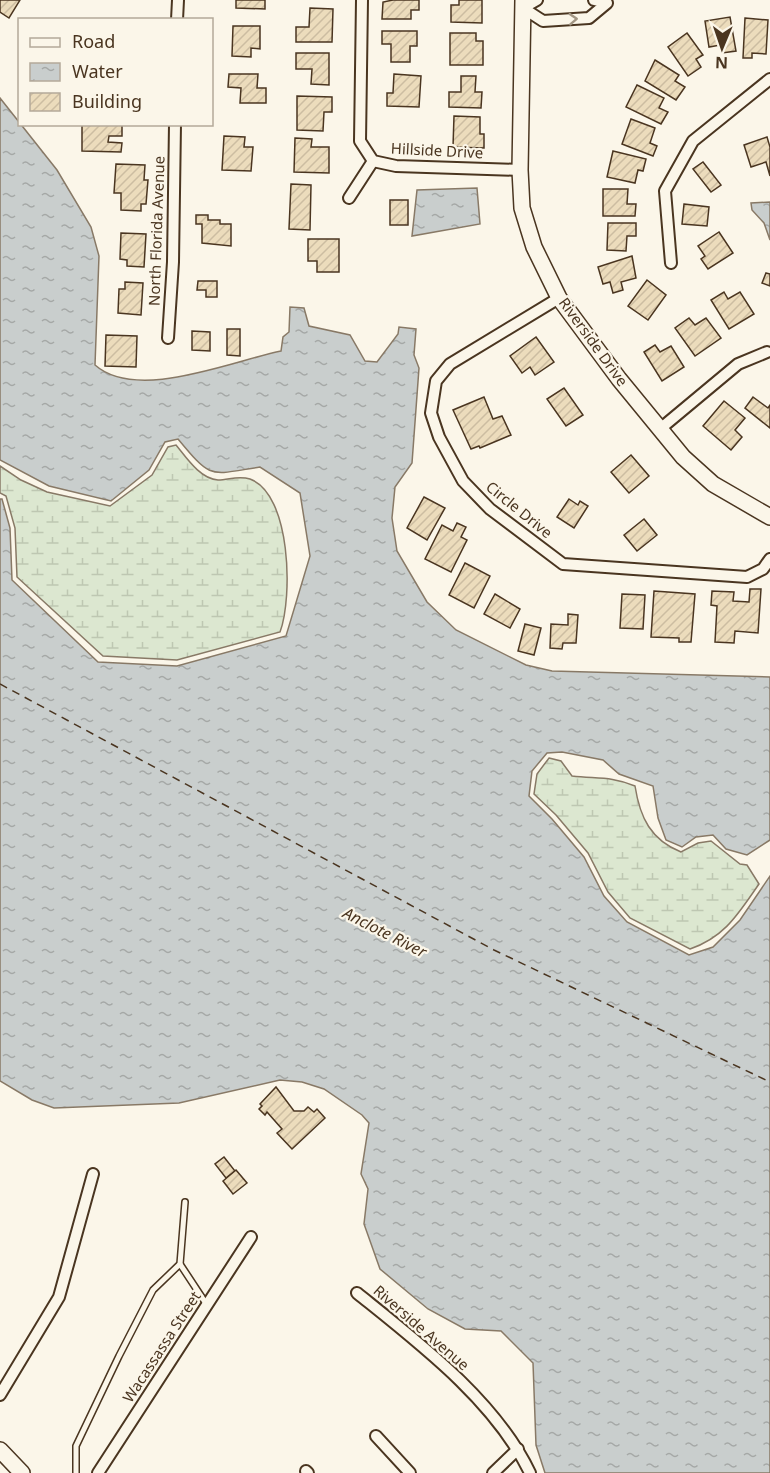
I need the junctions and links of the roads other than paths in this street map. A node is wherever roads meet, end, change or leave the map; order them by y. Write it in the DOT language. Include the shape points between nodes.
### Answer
graph roads {
  1 [pos="178,0"];
  2 [pos="362,0"];
  3 [pos="537,0"];
  4 [pos="594,0"];
  5 [pos="609,1"];
  6 [pos="523,4"];
  7 [pos="177,18"];
  8 [pos="770,79"];
  9 [pos="175,126"];
  10 [pos="373,160"];
  11 [pos="520,170"];
  12 [pos="349,198"];
  13 [pos="671,262"];
  14 [pos="559,298"];
  15 [pos="168,338"];
  16 [pos="767,352"];
  17 [pos="660,429"];
  18 [pos="770,517"];
  19 [pos="770,559"];
  20 [pos="93,1174"];
  21 [pos="185,1202"];
  22 [pos="251,1237"];
  23 [pos="180,1264"];
  24 [pos="357,1293"];
  25 [pos="207,1305"];
  26 [pos="0,1395"];
  27 [pos="376,1436"];
  28 [pos="518,1449"];
  29 [pos="0,1450"];
  30 [pos="22,1473"];
  31 [pos="76,1473"];
  32 [pos="98,1473"];
  33 [pos="410,1473"];
  34 [pos="493,1473"];
  35 [pos="530,1473"];
  1 -- 7 [label="street"];
  2 -- 10 [label="street, Hillside Drive" via="360,141"];
  3 -- 6 [label="street"];
  4 -- 5 [label="street"];
  6 -- 5 [label="street, one-way" via="543,21 589,18"];
  6 -- 11 [label="street, Riverside Drive"];
  8 -- 13 [label="street" via="693,141 665,191"];
  9 -- 15 [label="street, North Florida Avenue"];
  10 -- 11 [label="street, Hillside Drive" via="396,166"];
  10 -- 12 [label="street"];
  11 -- 14 [label="street, Riverside Drive" via="522,208 534,247"];
  14 -- 17 [label="street, Riverside Drive"];
  14 -- 19 [label="street, Circle Drive" via="450,364 436,381 431,413 463,481 490,509 563,564 747,576 764,569"];
  16 -- 17 [label="street" via="738,364"];
  17 -- 18 [label="street, Riverside Drive" via="683,457 713,483"];
  20 -- 26 [label="street" via="59,1297"];
  21 -- 23 [label="lane"];
  22 -- 25 [label="street, Wacassassa Street"];
  23 -- 25 [label="lane"];
  23 -- 31 [label="lane" via="153,1290 119,1356 76,1446"];
  24 -- 28 [label="street, Riverside Avenue" via="449,1368"];
  25 -- 32 [label="street, Wacassassa Street"];
  27 -- 33 [label="street"];
  28 -- 34 [label="street"];
  28 -- 35 [label="street, Riverside Avenue"];
  29 -- 30 [label="street"];
}
